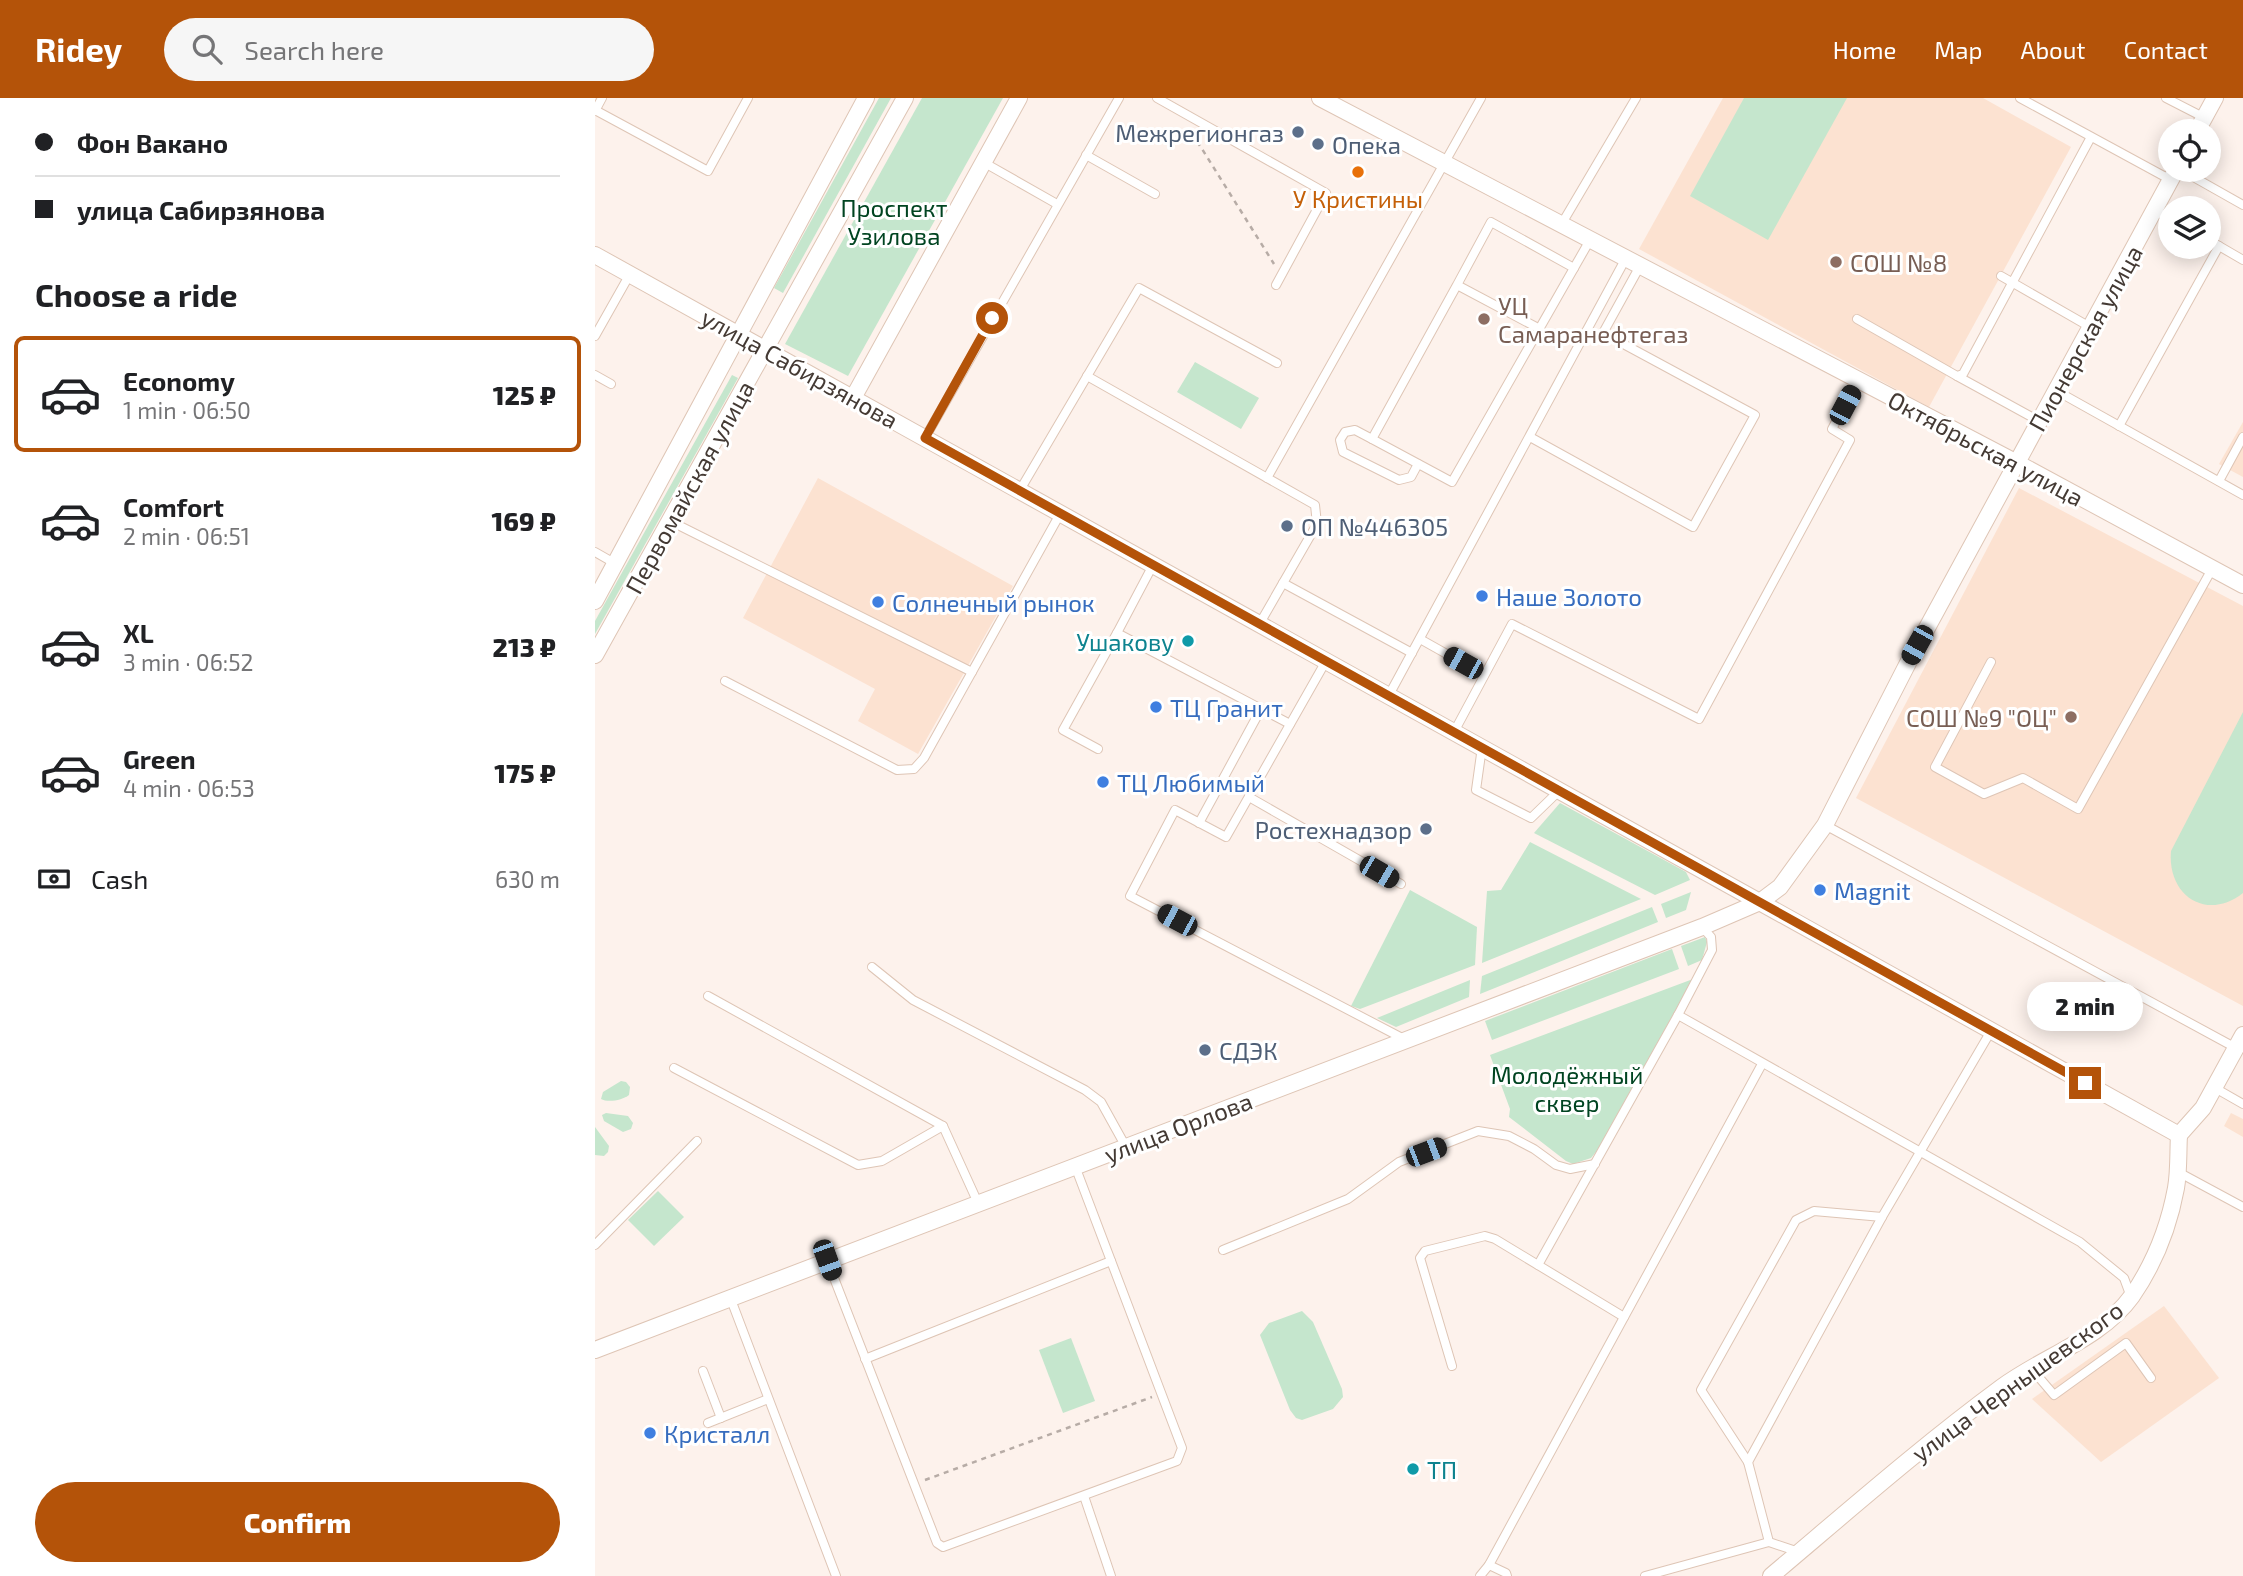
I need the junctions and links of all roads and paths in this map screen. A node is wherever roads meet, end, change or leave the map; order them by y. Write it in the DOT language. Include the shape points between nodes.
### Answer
graph roads {
  1 [pos="602,98"];
  2 [pos="748,98"];
  3 [pos="866,98"];
  4 [pos="905,98"];
  5 [pos="1019,98"];
  6 [pos="1119,98"];
  7 [pos="1157,98"];
  8 [pos="1320,98"];
  9 [pos="1481,98"];
  10 [pos="1636,98"];
  11 [pos="2019,98"];
  12 [pos="2166,98"];
  13 [pos="2215,98"];
  14 [pos="595,111"];
  15 [pos="2193,119"];
  16 [pos="2204,119"];
  17 [pos="1193,134"];
  18 [pos="2091,137"];
  19 [pos="1086,155"];
  20 [pos="983,162"];
  21 [pos="1445,164"];
  22 [pos="2158,165"];
  23 [pos="2171,182"];
  24 [pos="2195,182"];
  25 [pos="1155,194"];
  26 [pos="1057,204"];
  27 [pos="2243,205"];
  28 [pos="2154,210"];
  29 [pos="2158,212"];
  30 [pos="1561,225"];
  31 [pos="1590,240"];
  32 [pos="2221,247"];
  33 [pos="595,255"];
  34 [pos="2212,259"];
  35 [pos="2243,260"];
  36 [pos="1633,262"];
  37 [pos="1574,268"];
  38 [pos="630,274"];
  39 [pos="1281,276"];
  40 [pos="2001,276"];
  41 [pos="2012,283"];
  42 [pos="1276,285"];
  43 [pos="1457,285"];
  44 [pos="1857,319"];
  45 [pos="2090,327"];
  46 [pos="1538,328"];
  47 [pos="739,334"];
  48 [pos="595,335"];
  49 [pos="765,349"];
  50 [pos="1277,363"];
  51 [pos="595,375"];
  52 [pos="1087,376"];
  53 [pos="1957,376"];
  54 [pos="1858,380"];
  55 [pos="611,384"];
  56 [pos="2055,390"];
  57 [pos="853,398"];
  58 [pos="2039,421"];
  59 [pos="2119,426"];
  60 [pos="1530,437"];
  61 [pos="2243,437"];
  62 [pos="925,438"];
  63 [pos="1372,439"];
  64 [pos="2017,463"];
  65 [pos="1418,464"];
  66 [pos="1266,478"];
  67 [pos="2219,481"];
  68 [pos="1020,490"];
  69 [pos="2243,495"];
  70 [pos="1060,514"];
  71 [pos="670,521"];
  72 [pos="595,552"];
  73 [pos="617,564"];
  74 [pos="1153,565"];
  75 [pos="2213,569"];
  76 [pos="1283,583"];
  77 [pos="2243,585"];
  78 [pos="595,601"];
  79 [pos="1260,623"];
  80 [pos="1117,633"];
  81 [pos="1420,639"];
  82 [pos="1412,653"];
  83 [pos="595,655"];
  84 [pos="1326,661"];
  85 [pos="1991,662"];
  86 [pos="972,672"];
  87 [pos="1485,675"];
  88 [pos="725,681"];
  89 [pos="1389,695"];
  90 [pos="1261,709"];
  91 [pos="1290,724"];
  92 [pos="1454,732"];
  93 [pos="1482,747"];
  94 [pos="1098,749"];
  95 [pos="1560,790"];
  96 [pos="1249,797"];
  97 [pos="1199,823"];
  98 [pos="1825,825"];
  99 [pos="1401,884"];
  100 [pos="1760,902"];
  101 [pos="1702,927"];
  102 [pos="872,967"];
  103 [pos="708,996"];
  104 [pos="1678,1015"];
  105 [pos="1991,1031"];
  106 [pos="1406,1040"];
  107 [pos="2240,1041"];
  108 [pos="1762,1064"];
  109 [pos="674,1068"];
  110 [pos="2214,1088"];
  111 [pos="2243,1104"];
  112 [pos="943,1126"];
  113 [pos="2179,1135"];
  114 [pos="697,1141"];
  115 [pos="1126,1147"];
  116 [pos="1922,1152"];
  117 [pos="1595,1164"];
  118 [pos="1075,1166"];
  119 [pos="2177,1171"];
  120 [pos="978,1203"];
  121 [pos="2243,1207"];
  122 [pos="1882,1217"];
  123 [pos="595,1245"];
  124 [pos="1223,1250"];
  125 [pos="827,1260"];
  126 [pos="1111,1261"];
  127 [pos="1538,1265"];
  128 [pos="730,1297"];
  129 [pos="2131,1297"];
  130 [pos="1624,1317"];
  131 [pos="595,1350"];
  132 [pos="865,1359"];
  133 [pos="1452,1366"];
  134 [pos="2031,1368"];
  135 [pos="703,1371"];
  136 [pos="2151,1378"];
  137 [pos="1162,1393"];
  138 [pos="768,1399"];
  139 [pos="721,1418"];
  140 [pos="708,1423"];
  141 [pos="1748,1461"];
  142 [pos="914,1484"];
  143 [pos="1084,1496"];
  144 [pos="1769,1542"];
  145 [pos="1800,1552"];
  146 [pos="1489,1565"];
  147 [pos="836,1576"];
  148 [pos="1111,1576"];
  149 [pos="1480,1576"];
  150 [pos="1507,1576"];
  151 [pos="1645,1576"];
  152 [pos="1771,1576"];
  1 -- 14 [label="lane"];
  2 -- 14 [label="lane" via="708,171"];
  3 -- 47 [label="street, Первомайская улица"];
  4 -- 49 [label="street, Первомайская улица"];
  5 -- 20 [label="street"];
  6 -- 19 [label="lane"];
  7 -- 39 [label="lane" via="1326,193"];
  8 -- 21 [label="street, Октябрьская улица"];
  9 -- 21 [label="lane"];
  10 -- 30 [label="lane"];
  11 -- 18 [label="lane"];
  12 -- 15 [label="lane"];
  13 -- 16 [label="street"];
  17 -- 39 [label="path"];
  18 -- 22 [label="lane"];
  18 -- 41 [label="lane"];
  19 -- 25 [label="lane"];
  19 -- 26 [label="lane"];
  20 -- 26 [label="lane"];
  20 -- 57 [label="street"];
  21 -- 30 [label="street, Октябрьская улица"];
  21 -- 66 [label="lane"];
  23 -- 28 [label="street, Пионерская улица"];
  24 -- 27 [label="lane"];
  26 -- 62 [label="lane"];
  28 -- 29 [label="lane"];
  28 -- 45 [label="street, Пионерская улица"];
  30 -- 31 [label="street, Октябрьская улица"];
  31 -- 36 [label="street, Октябрьская улица"];
  31 -- 37 [label="lane"];
  32 -- 35 [label="lane"];
  33 -- 38 [label="street, улица Сабирзянова"];
  34 -- 59 [label="lane"];
  36 -- 54 [label="street, Октябрьская улица"];
  36 -- 60 [label="lane"];
  36 -- 60 [label="lane" via="1603,333 1755,415 1693,527"];
  37 -- 43 [label="lane" via="1491,222"];
  37 -- 46 [label="lane"];
  38 -- 47 [label="street, улица Сабирзянова"];
  38 -- 48 [label="lane"];
  39 -- 42 [label="lane"];
  40 -- 41 [label="lane"];
  41 -- 45 [label="lane"];
  41 -- 53 [label="lane" via="1963,374"];
  43 -- 46 [label="lane"];
  43 -- 63 [label="lane"];
  44 -- 53 [label="lane"];
  45 -- 56 [label="street, Пионерская улица"];
  46 -- 65 [label="lane" via="1452,482"];
  47 -- 49 [label="street, улица Сабирзянова"];
  47 -- 73 [label="street, Первомайская улица"];
  49 -- 57 [label="street, улица Сабирзянова"];
  49 -- 71 [label="street, Первомайская улица"];
  50 -- 52 [label="lane" via="1139,288"];
  51 -- 55 [label="lane"];
  52 -- 66 [label="lane"];
  52 -- 68 [label="lane"];
  53 -- 58 [label="lane"];
  54 -- 64 [label="street, Октябрьская улица"];
  54 -- 87 [label="lane" via="1832,429 1850,440 1699,719 1512,624"];
  56 -- 58 [label="street, Пионерская улица"];
  56 -- 59 [label="lane"];
  57 -- 62 [label="street, улица Сабирзянова"];
  58 -- 64 [label="street, Пионерская улица"];
  59 -- 67 [label="lane"];
  60 -- 81 [label="lane"];
  61 -- 67 [label="lane"];
  62 -- 68 [label="street, улица Сабирзянова"];
  63 -- 65 [label="lane"];
  63 -- 65 [label="lane" via="1355,430 1345,432 1340,440 1343,452 1399,480 1411,477"];
  64 -- 75 [label="street, Октябрьская улица"];
  64 -- 98 [label="street, Пионерская улица"];
  66 -- 76 [label="lane" via="1315,505 1317,524"];
  67 -- 69 [label="lane"];
  68 -- 70 [label="street, улица Сабирзянова"];
  70 -- 74 [label="street, улица Сабирзянова"];
  70 -- 86 [label="lane"];
  71 -- 83 [label="street, Первомайская улица"];
  71 -- 86 [label="lane"];
  72 -- 73 [label="lane"];
  73 -- 78 [label="street, Первомайская улица"];
  74 -- 79 [label="street, улица Сабирзянова"];
  74 -- 80 [label="lane"];
  75 -- 77 [label="street, Октябрьская улица"];
  75 -- 85 [label="lane" via="2078,809 2023,778 1984,794 1935,767"];
  76 -- 79 [label="lane"];
  76 -- 82 [label="lane"];
  79 -- 84 [label="street, улица Сабирзянова"];
  80 -- 90 [label="lane"];
  80 -- 94 [label="lane" via="1063,730"];
  81 -- 82 [label="lane"];
  81 -- 87 [label="lane"];
  82 -- 89 [label="lane"];
  84 -- 89 [label="street, улица Сабирзянова"];
  84 -- 91 [label="lane"];
  86 -- 88 [label="lane" via="924,758 908,771 897,770"];
  87 -- 92 [label="lane"];
  89 -- 92 [label="street, улица Сабирзянова"];
  90 -- 91 [label="lane"];
  90 -- 97 [label="lane"];
  91 -- 96 [label="lane"];
  92 -- 93 [label="street, улица Сабирзянова"];
  93 -- 95 [label="street, улица Сабирзянова"];
  93 -- 95 [label="lane" via="1476,790 1531,818"];
  95 -- 100 [label="street, улица Сабирзянова"];
  96 -- 97 [label="lane" via="1226,837"];
  96 -- 99 [label="lane"];
  97 -- 106 [label="lane" via="1175,810 1130,896"];
  98 -- 100 [label="street, Пионерская улица" via="1780,887"];
  98 -- 107 [label="lane"];
  100 -- 101 [label="street, улица Орлова"];
  100 -- 105 [label="street, улица Сабирзянова"];
  101 -- 104 [label="lane" via="1711,937 1712,950"];
  101 -- 106 [label="street, улица Орлова"];
  102 -- 115 [label="lane" via="913,1000 1085,1090 1101,1102"];
  103 -- 112 [label="lane"];
  104 -- 108 [label="lane"];
  104 -- 117 [label="lane"];
  105 -- 113 [label="street, улица Сабирзянова"];
  105 -- 116 [label="lane"];
  106 -- 115 [label="street, улица Орлова"];
  107 -- 110 [label="street"];
  108 -- 116 [label="lane"];
  108 -- 130 [label="lane"];
  109 -- 112 [label="lane" via="858,1165 882,1161"];
  110 -- 111 [label="lane"];
  110 -- 113 [label="street"];
  112 -- 120 [label="lane"];
  113 -- 119 [label="street, улица Чернышевского"];
  114 -- 123 [label="lane"];
  115 -- 118 [label="street, улица Орлова"];
  116 -- 122 [label="lane"];
  116 -- 129 [label="lane" via="2080,1242 2124,1278"];
  117 -- 124 [label="lane" via="1570,1169 1509,1136 1478,1131 1399,1162 1348,1199"];
  117 -- 127 [label="lane"];
  118 -- 120 [label="street, улица Орлова"];
  118 -- 126 [label="lane"];
  119 -- 121 [label="lane"];
  119 -- 129 [label="street, улица Чернышевского" via="2161,1242"];
  120 -- 125 [label="street, улица Орлова"];
  122 -- 141 [label="lane"];
  122 -- 141 [label="lane" via="1814,1211 1797,1220 1701,1390"];
  125 -- 128 [label="street, улица Орлова"];
  125 -- 132 [label="lane"];
  126 -- 132 [label="lane"];
  126 -- 137 [label="lane"];
  127 -- 130 [label="lane"];
  127 -- 133 [label="lane" via="1485,1236 1425,1251 1420,1258"];
  128 -- 131 [label="street, улица Орлова"];
  128 -- 138 [label="lane"];
  129 -- 134 [label="street, улица Чернышевского" via="2112,1318"];
  130 -- 146 [label="lane"];
  132 -- 142 [label="lane"];
  134 -- 136 [label="lane" via="2054,1395 2126,1343"];
  134 -- 145 [label="street, улица Чернышевского" via="1948,1426"];
  135 -- 139 [label="lane"];
  137 -- 142 [label="path"];
  137 -- 143 [label="lane" via="1182,1448 1177,1461"];
  138 -- 139 [label="lane"];
  138 -- 147 [label="lane"];
  139 -- 140 [label="lane"];
  141 -- 144 [label="lane"];
  142 -- 143 [label="lane" via="937,1543 943,1547"];
  143 -- 148 [label="lane"];
  144 -- 145 [label="lane"];
  144 -- 151 [label="lane"];
  145 -- 152 [label="street, улица Чернышевского"];
  146 -- 149 [label="lane"];
  146 -- 150 [label="lane"];
}
